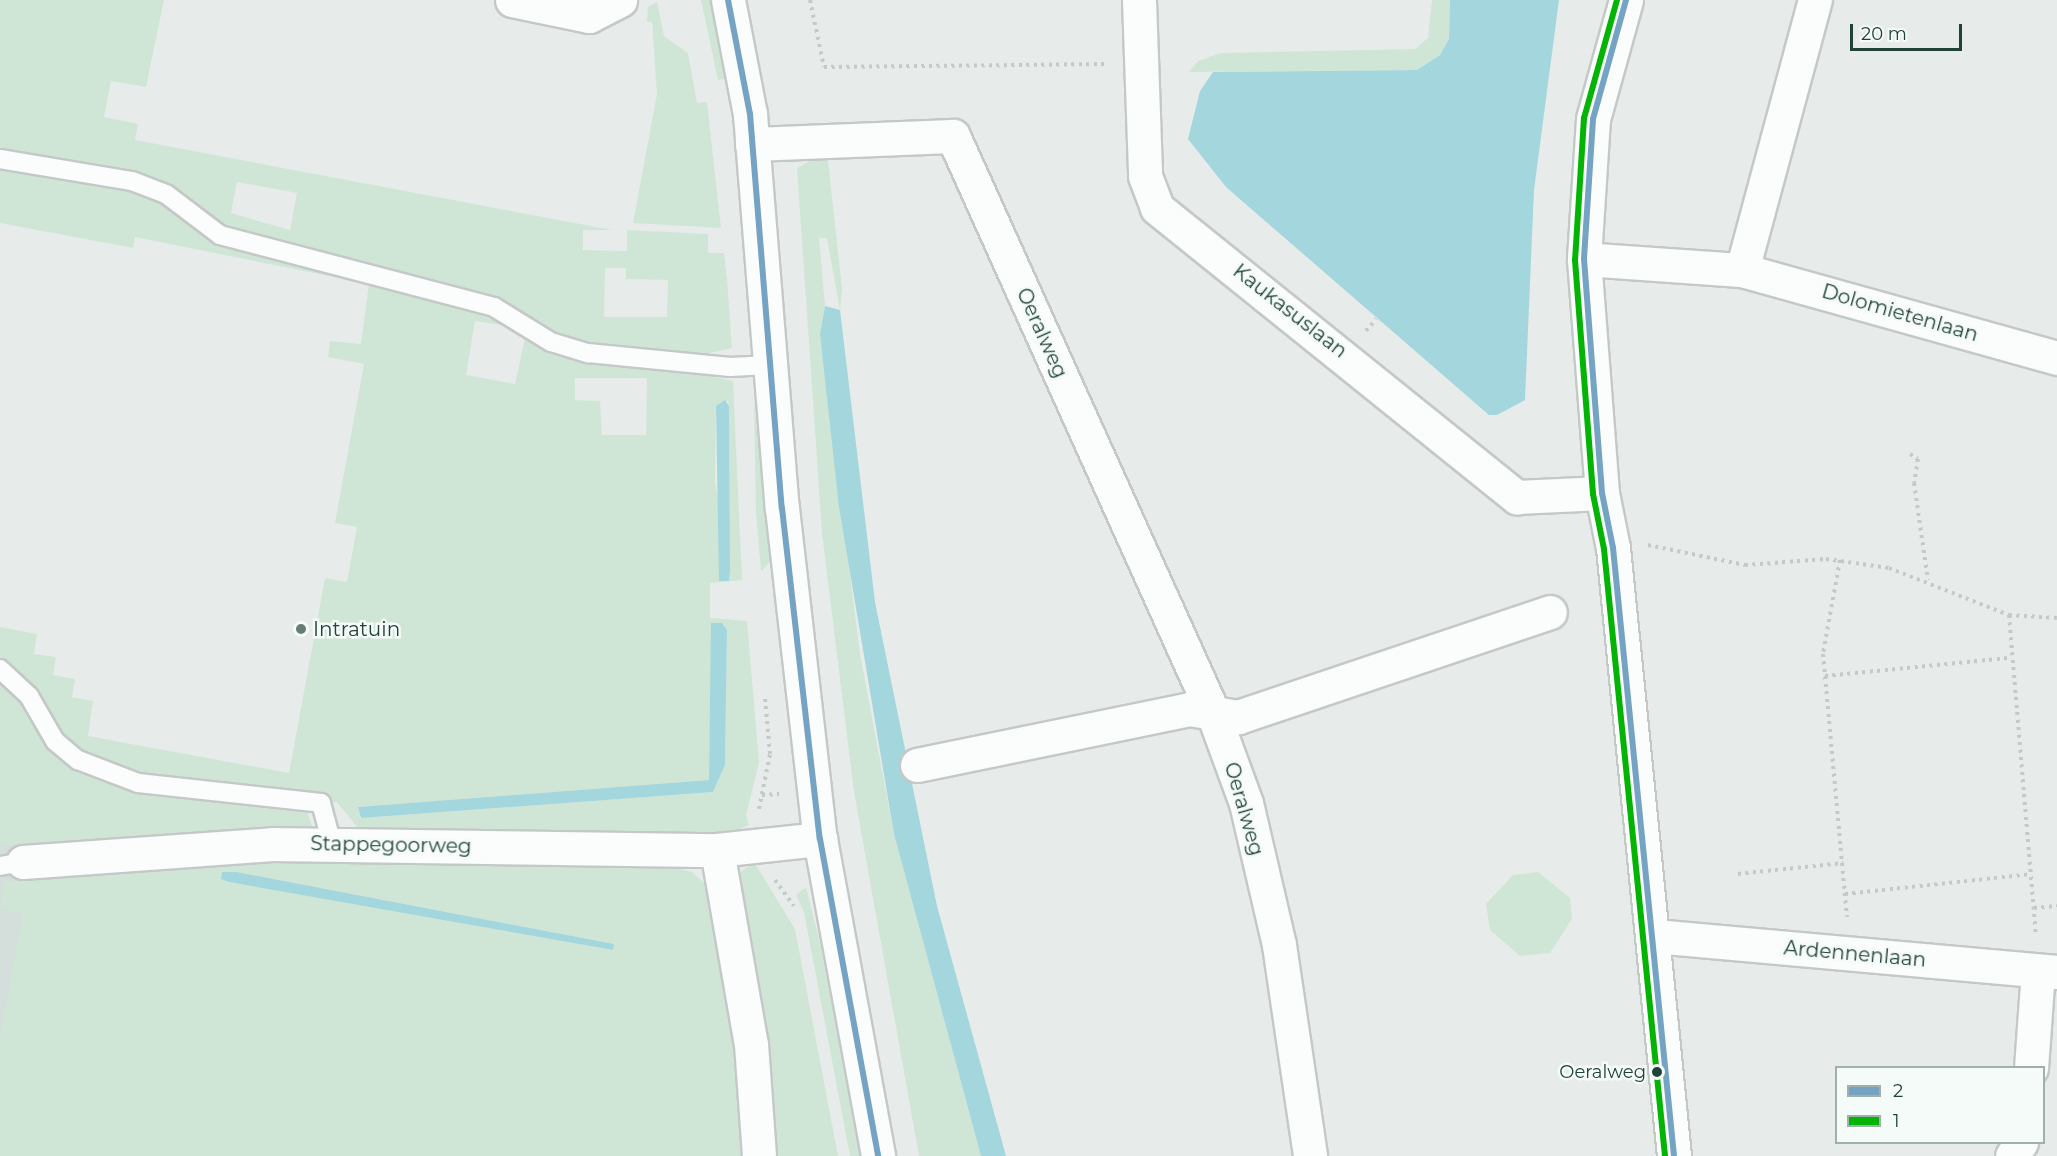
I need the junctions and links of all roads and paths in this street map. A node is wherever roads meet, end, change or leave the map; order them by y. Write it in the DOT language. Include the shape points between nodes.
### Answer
graph roads {
  1 [pos="512,0"];
  2 [pos="620,0"];
  3 [pos="728,0"];
  4 [pos="810,0"];
  5 [pos="1139,0"];
  6 [pos="1626,0"];
  7 [pos="1815,0"];
  8 [pos="1141,64"];
  9 [pos="752,144"];
  10 [pos="0,159"];
  11 [pos="1584,259"];
  12 [pos="1742,270"];
  13 [pos="2057,358"];
  14 [pos="770,364"];
  15 [pos="1910,454"];
  16 [pos="1602,493"];
  17 [pos="1613,548"];
  18 [pos="1840,560"];
  19 [pos="1928,581"];
  20 [pos="1550,612"];
  21 [pos="2009,615"];
  22 [pos="2057,618"];
  23 [pos="2010,658"];
  24 [pos="0,669"];
  25 [pos="1825,676"];
  26 [pos="1213,712"];
  27 [pos="917,765"];
  28 [pos="820,839"];
  29 [pos="332,844"];
  30 [pos="758,844"];
  31 [pos="717,850"];
  32 [pos="1843,863"];
  33 [pos="12,864"];
  34 [pos="1738,874"];
  35 [pos="2031,874"];
  36 [pos="1845,894"];
  37 [pos="2057,906"];
  38 [pos="2034,908"];
  39 [pos="799,916"];
  40 [pos="1654,936"];
  41 [pos="1850,954"];
  42 [pos="2048,971"];
  43 [pos="2031,1066"];
  44 [pos="759,1156"];
  45 [pos="878,1156"];
  46 [pos="1310,1156"];
  47 [pos="1674,1156"];
  1 -- 2 [label="street" via="589,16"];
  3 -- 9 [label="street"];
  4 -- 8 [label="path" via="824,67"];
  5 -- 8 [label="street, Kaukasuslaan"];
  6 -- 11 [label="street" via="1593,119"];
  7 -- 12 [label="street"];
  8 -- 16 [label="street, Kaukasuslaan" via="1145,176 1157,208 1517,497"];
  9 -- 14 [label="street"];
  9 -- 26 [label="street, Oeralweg" via="953,136"];
  10 -- 14 [label="lane" via="132,181 166,194 220,235 483,304 551,342 588,353 730,367"];
  11 -- 12 [label="street, Dolomietenlaan"];
  11 -- 16 [label="street"];
  12 -- 13 [label="street, Dolomietenlaan"];
  14 -- 28 [label="street"];
  15 -- 19 [label="path" via="1918,459 1914,483"];
  16 -- 17 [label="street"];
  17 -- 18 [label="path" via="1664,545 1745,565"];
  17 -- 40 [label="street"];
  18 -- 19 [label="path"];
  18 -- 25 [label="path" via="1826,619"];
  19 -- 21 [label="path"];
  20 -- 26 [label="street" via="1238,717"];
  21 -- 22 [label="path"];
  21 -- 23 [label="path"];
  23 -- 25 [label="path"];
  23 -- 35 [label="path"];
  24 -- 29 [label="lane" via="29,696 55,741 78,760 138,783 321,803"];
  25 -- 32 [label="path"];
  26 -- 27 [label="street" via="1189,709"];
  26 -- 46 [label="street, Oeralweg" via="1246,803 1280,945"];
  28 -- 30 [label="street, Stappegoorweg"];
  28 -- 45 [label="street"];
  29 -- 31 [label="street, Stappegoorweg"];
  29 -- 33 [label="street, Stappegoorweg"];
  30 -- 31 [label="street, Stappegoorweg"];
  30 -- 39 [label="path" via="765,868"];
  31 -- 44 [label="street" via="748,1023"];
  32 -- 34 [label="path"];
  32 -- 36 [label="path"];
  35 -- 36 [label="path"];
  35 -- 38 [label="path"];
  36 -- 41 [label="path"];
  37 -- 38 [label="path"];
  38 -- 42 [label="path"];
  40 -- 41 [label="street, Ardennenlaan"];
  40 -- 47 [label="street"];
  41 -- 42 [label="street, Ardennenlaan"];
  42 -- 43 [label="street"];
}
